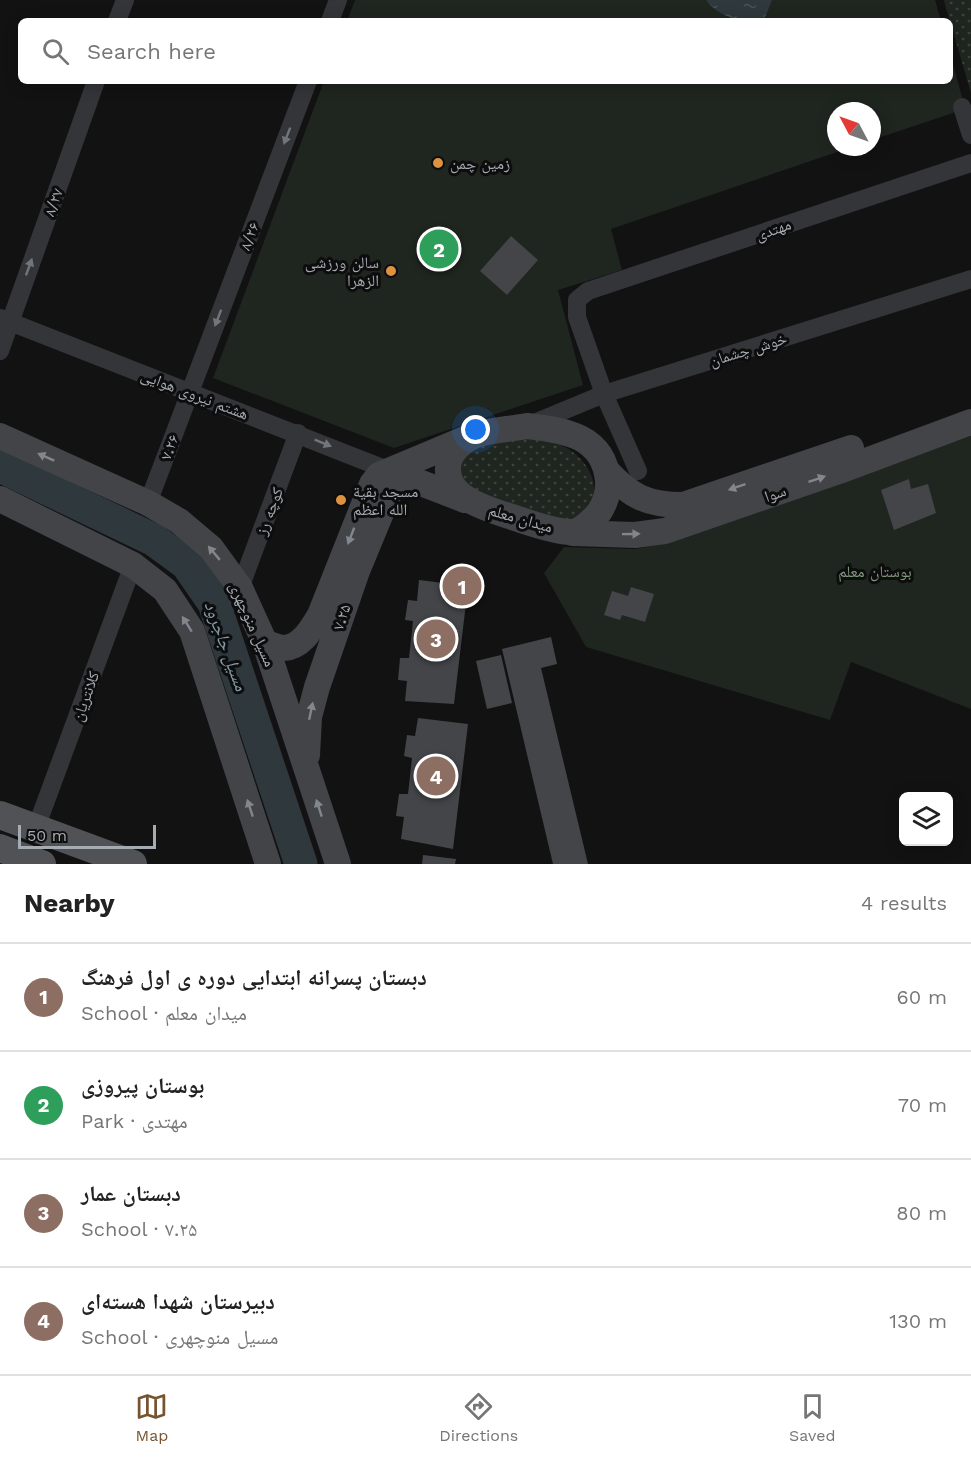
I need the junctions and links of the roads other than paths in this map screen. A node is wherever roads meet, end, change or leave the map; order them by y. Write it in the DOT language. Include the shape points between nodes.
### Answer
graph roads {
  1 [pos="124,0"];
  2 [pos="338,0"];
  3 [pos="118,18"];
  4 [pos="331,18"];
  5 [pos="95,84"];
  6 [pos="307,84"];
  7 [pos="963,108"];
  8 [pos="971,135"];
  9 [pos="971,163"];
  10 [pos="971,279"];
  11 [pos="5,320"];
  12 [pos="0,351"];
  13 [pos="190,392"];
  14 [pos="604,394"];
  15 [pos="971,407"];
  16 [pos="971,422"];
  17 [pos="527,426"];
  18 [pos="298,433"];
  19 [pos="0,436"];
  20 [pos="474,436"];
  21 [pos="390,471"];
  22 [pos="607,471"];
  23 [pos="638,471"];
  24 [pos="0,499"];
  25 [pos="148,503"];
  26 [pos="474,504"];
  27 [pos="573,532"];
  28 [pos="133,565"];
  29 [pos="240,588"];
  30 [pos="265,643"];
  31 [pos="306,769"];
  32 [pos="0,815"];
  33 [pos="36,828"];
  34 [pos="133,864"];
  35 [pos="268,864"];
  36 [pos="338,864"];
  1 -- 3 [label="street"];
  2 -- 4 [label="street"];
  11 -- 5 [label="street, ۸/۲۷, one-way"];
  6 -- 13 [label="street, ۸/۲۶, one-way"];
  7 -- 8 [label="street"];
  9 -- 14 [label="street, مهتدی" via="588,291 577,300 577,317"];
  10 -- 14 [label="street, خوش چشمان"];
  11 -- 12 [label="street, ۸/۲۷"];
  11 -- 13 [label="street, هشتم نیروی هوایی"];
  13 -- 18 [label="street, هشتم نیروی هوایی"];
  13 -- 25 [label="street, ۷.۲۶"];
  14 -- 17 [label="street, خوش چشمان"];
  14 -- 23 [label="street"];
  15 -- 22 [label="main road, سوا, one-way" via="683,505 661,505 640,499"];
  27 -- 16 [label="main road, سوا, one-way" via="635,535 665,531"];
  17 -- 20 [label="main road"];
  17 -- 22 [label="main road" via="560,429 591,444"];
  18 -- 21 [label="street, هشتم نیروی هوایی, one-way"];
  18 -- 29 [label="street, کوچه رز"];
  25 -- 19 [label="main road, مسیل منوچهری, one-way"];
  20 -- 21 [label="main road"];
  20 -- 26 [label="main road, میدان معلم" via="453,451 447,473 461,495"];
  21 -- 26 [label="main road"];
  21 -- 30 [label="main road, one-way" via="379,475 372,484 320,615 308,634 285,648"];
  31 -- 21 [label="main road, ۷.۲۵, one-way" via="309,717 317,687 357,571 393,484"];
  22 -- 27 [label="main road, میدان معلم" via="605,501 598,515"];
  24 -- 28 [label="main road"];
  29 -- 25 [label="main road, مسیل منوچهری, one-way" via="211,548 179,520"];
  26 -- 27 [label="main road, میدان معلم" via="533,524"];
  28 -- 33 [label="street, کلانتریان"];
  35 -- 28 [label="main road, one-way" via="192,631 165,590"];
  29 -- 30 [label="main road, مسیل منوچهری"];
  30 -- 31 [label="main road, مسیل منوچهری"];
  36 -- 31 [label="main road, مسیل منوچهری, one-way"];
  32 -- 33 [label="main road"];
  33 -- 34 [label="main road"];
}
